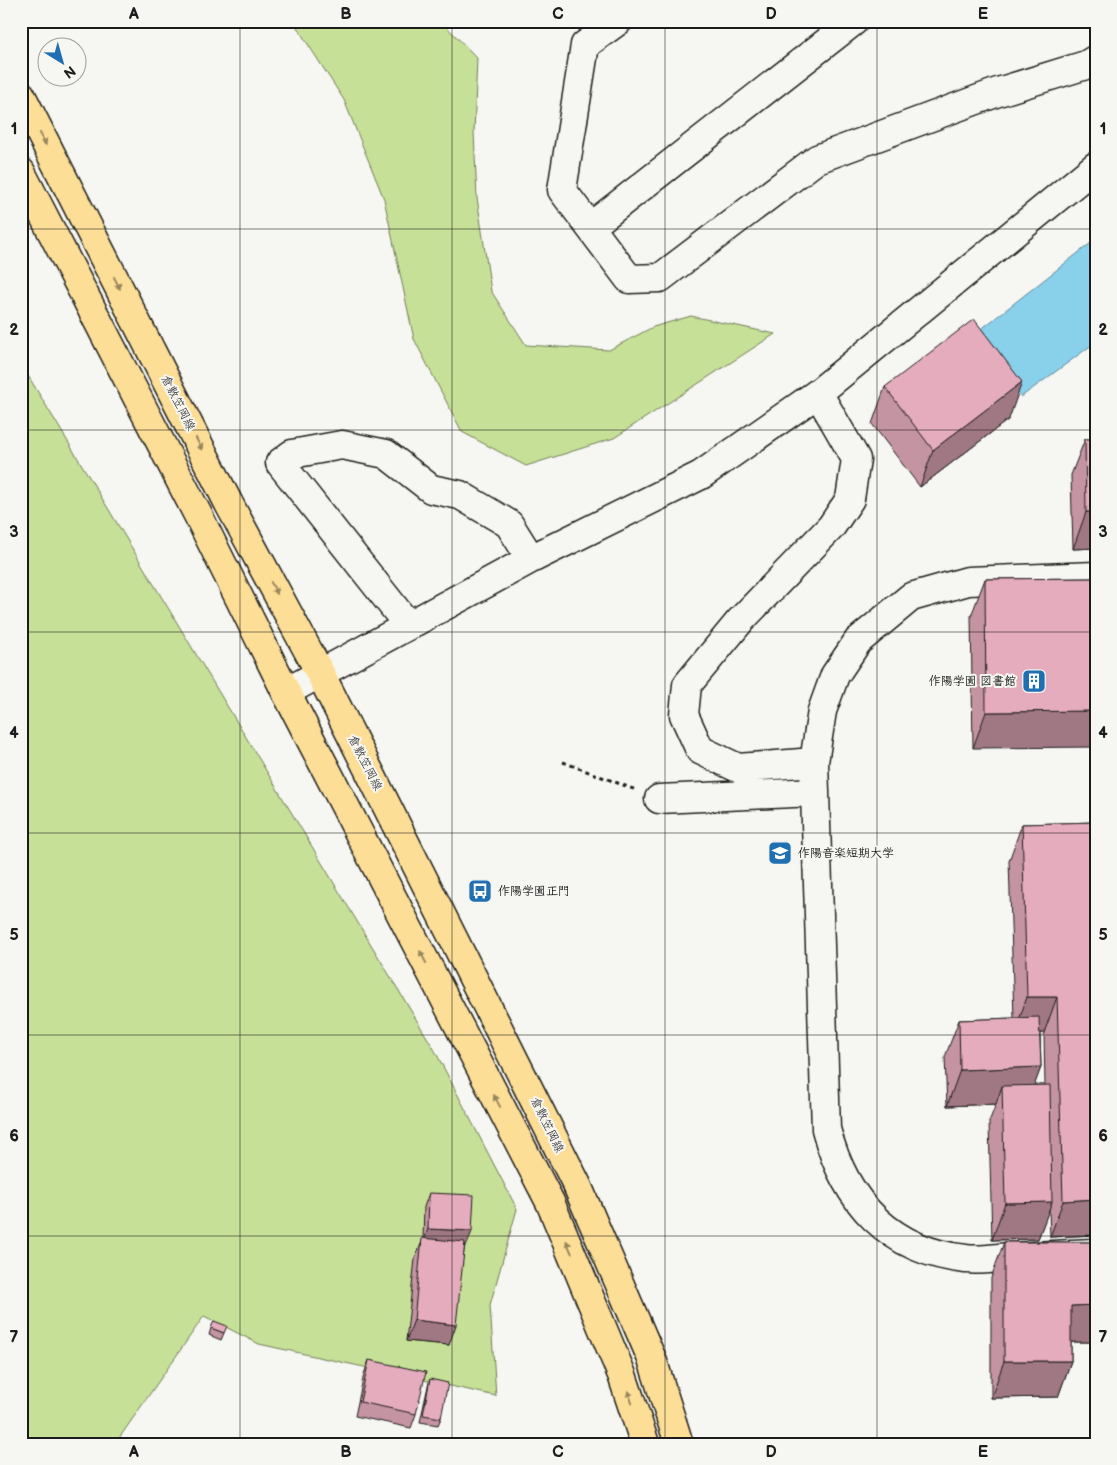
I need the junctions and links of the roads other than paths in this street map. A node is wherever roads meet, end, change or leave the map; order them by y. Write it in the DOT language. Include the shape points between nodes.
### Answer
graph roads {
  1 [pos="618,21"];
  2 [pos="854,21"];
  3 [pos="1096,59"];
  4 [pos="21,95"];
  5 [pos="1096,166"];
  6 [pos="21,172"];
  7 [pos="590,227"];
  8 [pos="818,393"];
  9 [pos="531,559"];
  10 [pos="1096,576"];
  11 [pos="408,625"];
  12 [pos="320,673"];
  13 [pos="286,692"];
  14 [pos="814,762"];
  15 [pos="816,792"];
  16 [pos="659,799"];
  17 [pos="1096,1253"];
  18 [pos="645,1444"];
  19 [pos="679,1444"];
  1 -- 7 [label="street" via="585,46 562,190"];
  2 -- 7 [label="street"];
  3 -- 7 [label="street" via="817,159 660,278 628,279"];
  4 -- 12 [label="main road, 倉敷笠岡線, one-way" via="229,504"];
  5 -- 8 [label="street"];
  6 -- 13 [label="main road"];
  8 -- 9 [label="street" via="701,475"];
  8 -- 14 [label="street" via="856,459 850,499 831,527 740,620 687,685 684,715 700,750 738,768"];
  9 -- 11 [label="street"];
  9 -- 11 [label="street" via="509,524 460,495 431,489 386,454 342,445 292,454 280,463"];
  10 -- 14 [label="street" via="968,581 911,597 858,641 835,675 822,711"];
  11 -- 12 [label="street"];
  12 -- 13 [label="street"];
  12 -- 19 [label="main road, 倉敷笠岡線" via="577,1185 652,1359"];
  18 -- 13 [label="main road, one-way" via="622,1375 550,1202"];
  14 -- 15 [label="street"];
  15 -- 16 [label="street"];
  15 -- 17 [label="street" via="826,1129 833,1157 852,1192 873,1219 900,1238 936,1253 968,1259"];
}
